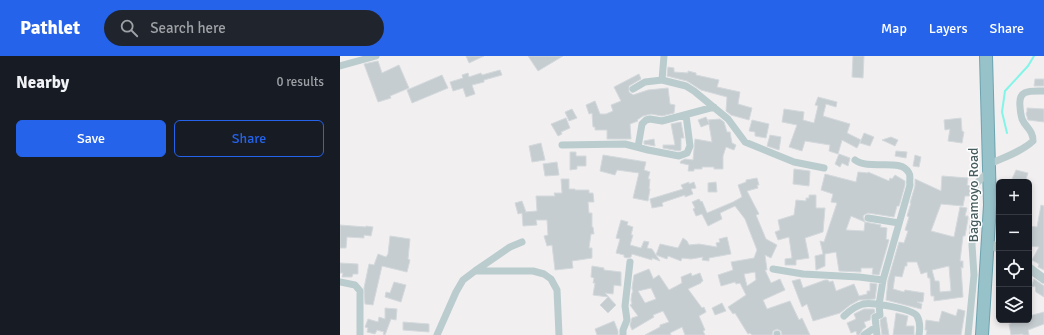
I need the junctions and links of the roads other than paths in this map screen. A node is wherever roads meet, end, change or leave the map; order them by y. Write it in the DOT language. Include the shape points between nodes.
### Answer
graph roads {
  1 [pos="376,56"];
  2 [pos="664,56"];
  3 [pos="986,56"];
  4 [pos="340,66"];
  5 [pos="662,80"];
  6 [pos="633,89"];
  7 [pos="1044,91"];
  8 [pos="714,107"];
  9 [pos="686,116"];
  10 [pos="562,145"];
  11 [pos="638,147"];
  12 [pos="855,160"];
  13 [pos="989,167"];
  14 [pos="824,168"];
  15 [pos="868,218"];
  16 [pos="899,223"];
  17 [pos="522,242"];
  18 [pos="994,246"];
  19 [pos="630,262"];
  20 [pos="773,269"];
  21 [pos="1032,270"];
  22 [pos="475,271"];
  23 [pos="980,275"];
  24 [pos="1044,279"];
  25 [pos="883,280"];
  26 [pos="340,282"];
  27 [pos="879,306"];
  28 [pos="844,316"];
  29 [pos="876,331"];
  30 [pos="360,335"];
  31 [pos="437,335"];
  32 [pos="559,335"];
  33 [pos="623,335"];
  34 [pos="864,335"];
  35 [pos="919,335"];
  36 [pos="968,335"];
  37 [pos="982,335"];
  1 -- 4 [label="street"];
  2 -- 5 [label="street"];
  3 -- 13 [label="highway, Bagamoyo Road"];
  5 -- 6 [label="street" via="645,82"];
  5 -- 8 [label="street" via="686,86"];
  7 -- 13 [label="street" via="1029,91 1021,96 1022,120 1033,135 1033,141"];
  8 -- 9 [label="street"];
  8 -- 14 [label="street" via="728,119 745,142 794,162"];
  9 -- 11 [label="street" via="662,121 646,120 642,124"];
  9 -- 11 [label="street" via="690,146 684,155"];
  10 -- 11 [label="street" via="616,144"];
  12 -- 16 [label="street" via="868,166 905,167 910,174 910,185"];
  13 -- 18 [label="highway, Bagamoyo Road"];
  13 -- 23 [label="street" via="975,188 972,245"];
  15 -- 16 [label="street"];
  16 -- 25 [label="street"];
  17 -- 22 [label="street" via="510,247"];
  18 -- 23 [label="highway, Bagamoyo Road"];
  19 -- 33 [label="street" via="625,306 627,320"];
  20 -- 25 [label="street"];
  21 -- 24 [label="street"];
  22 -- 31 [label="street" via="460,286"];
  22 -- 32 [label="street" via="533,272 552,279 557,290"];
  23 -- 36 [label="street"];
  23 -- 37 [label="highway, Bagamoyo Road"];
  25 -- 27 [label="street"];
  26 -- 30 [label="street" via="355,285 360,291"];
  27 -- 28 [label="street" via="862,304"];
  27 -- 29 [label="street" via="880,315 875,317"];
  27 -- 35 [label="street" via="910,311 917,315"];
  29 -- 34 [label="street"];
}
